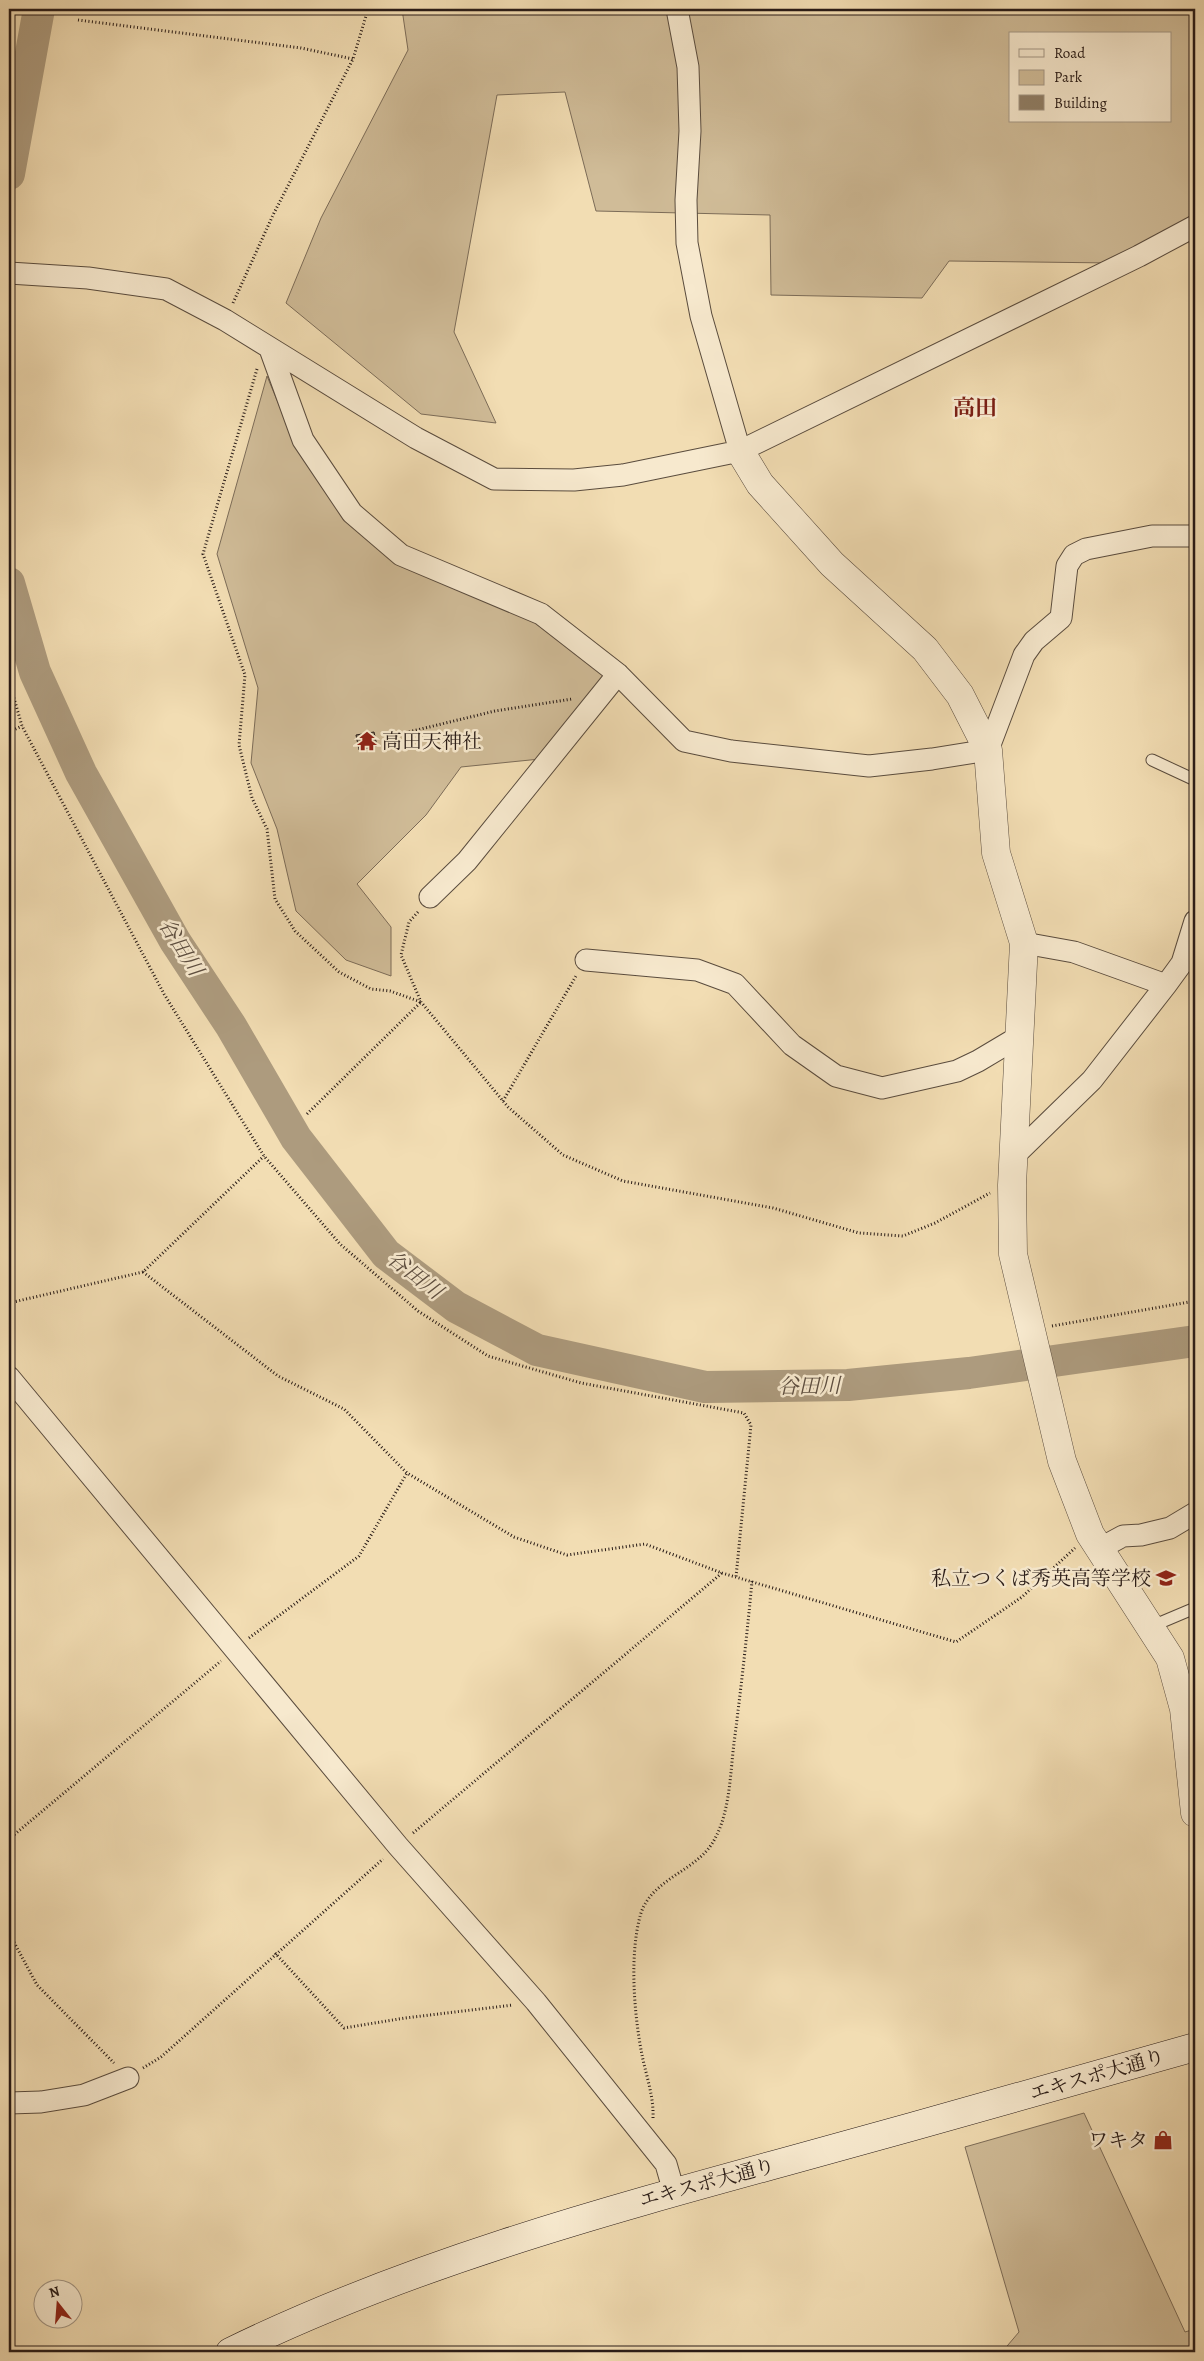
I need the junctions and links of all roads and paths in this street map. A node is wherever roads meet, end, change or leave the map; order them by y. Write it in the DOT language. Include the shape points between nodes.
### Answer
graph roads {
  1 [pos="366,9"];
  2 [pos="676,9"];
  3 [pos="78,20"];
  4 [pos="354,59"];
  5 [pos="1195,226"];
  6 [pos="9,273"];
  7 [pos="226,320"];
  8 [pos="268,348"];
  9 [pos="740,451"];
  10 [pos="1195,536"];
  11 [pos="618,674"];
  12 [pos="9,681"];
  13 [pos="602,694"];
  14 [pos="22,726"];
  15 [pos="9,732"];
  16 [pos="392,736"];
  17 [pos="988,750"];
  18 [pos="1152,760"];
  19 [pos="1195,780"];
  20 [pos="430,897"];
  21 [pos="1195,921"];
  22 [pos="1024,943"];
  23 [pos="586,960"];
  24 [pos="1166,985"];
  25 [pos="421,1002"];
  26 [pos="1020,1036"];
  27 [pos="503,1101"];
  28 [pos="307,1114"];
  29 [pos="264,1156"];
  30 [pos="1014,1156"];
  31 [pos="1012,1185"];
  32 [pos="143,1272"];
  33 [pos="1195,1301"];
  34 [pos="9,1303"];
  35 [pos="1032,1329"];
  36 [pos="9,1376"];
  37 [pos="407,1474"];
  38 [pos="1195,1513"];
  39 [pos="1094,1542"];
  40 [pos="722,1573"];
  41 [pos="736,1577"];
  42 [pos="752,1581"];
  43 [pos="1195,1608"];
  44 [pos="1150,1627"];
  45 [pos="234,1649"];
  46 [pos="1195,1812"];
  47 [pos="9,1839"];
  48 [pos="398,1846"];
  49 [pos="9,1933"];
  50 [pos="275,1953"];
  51 [pos="536,2002"];
  52 [pos="1195,2047"];
  53 [pos="128,2078"];
  54 [pos="9,2103"];
  55 [pos="652,2146"];
  56 [pos="674,2192"];
  57 [pos="230,2352"];
  1 -- 4 [label="path"];
  2 -- 9 [label="street" via="688,67 687,243 701,316"];
  3 -- 4 [label="path" via="301,48"];
  4 -- 7 [label="path" via="273,215"];
  5 -- 9 [label="street"];
  6 -- 7 [label="street" via="88,278 166,289"];
  7 -- 8 [label="street"];
  8 -- 9 [label="street" via="416,438 494,479 574,480 613,476"];
  8 -- 11 [label="street" via="303,440 352,513 400,555 541,614"];
  8 -- 25 [label="path" via="247,398 203,554 245,675 239,745 252,798 267,829 275,899 295,931 339,972 371,989 390,991"];
  9 -- 17 [label="street" via="760,484 832,564 925,650 960,694"];
  10 -- 17 [label="street" via="1152,536 1086,549 1074,555 1067,566 1061,618 1034,640 1024,656"];
  11 -- 13 [label="street"];
  11 -- 17 [label="street" via="684,741 731,751 868,766"];
  12 -- 14 [label="path"];
  13 -- 16 [label="path" via="495,711"];
  13 -- 20 [label="street" via="467,861"];
  14 -- 15 [label="path"];
  14 -- 29 [label="path" via="164,994"];
  17 -- 22 [label="street" via="996,853"];
  18 -- 19 [label="lane"];
  20 -- 25 [label="path" via="409,922 401,954"];
  21 -- 24 [label="street" via="1182,963"];
  22 -- 24 [label="street" via="1074,952"];
  22 -- 26 [label="street"];
  23 -- 26 [label="street" via="697,970 735,984 792,1045 836,1076 882,1088 957,1071"];
  23 -- 27 [label="path"];
  24 -- 30 [label="street" via="1092,1080"];
  25 -- 27 [label="path"];
  25 -- 28 [label="path"];
  26 -- 30 [label="street"];
  27 -- 31 [label="path" via="563,1155 623,1181 773,1208 859,1232 903,1236 935,1223 988,1193"];
  29 -- 32 [label="path"];
  29 -- 41 [label="path" via="340,1244 418,1311 488,1356 581,1384 744,1413 751,1425"];
  30 -- 31 [label="street"];
  31 -- 35 [label="street" via="1013,1254"];
  32 -- 34 [label="path"];
  32 -- 37 [label="path" via="278,1376 344,1409"];
  33 -- 35 [label="path"];
  35 -- 39 [label="street" via="1062,1461"];
  36 -- 45 [label="street"];
  37 -- 40 [label="path" via="514,1537 567,1555 645,1544"];
  37 -- 45 [label="path" via="359,1556"];
  38 -- 39 [label="street" via="1170,1528 1141,1536"];
  39 -- 42 [label="path" via="956,1642"];
  39 -- 44 [label="street"];
  40 -- 41 [label="path"];
  40 -- 48 [label="path"];
  41 -- 42 [label="path"];
  42 -- 55 [label="path" via="737,1721 721,1826 701,1856 656,1891 642,1911 639,1922 632,1963 641,2052 654,2111"];
  43 -- 44 [label="lane"];
  44 -- 46 [label="street" via="1170,1658 1184,1709"];
  45 -- 47 [label="path"];
  45 -- 48 [label="street"];
  48 -- 50 [label="path"];
  48 -- 51 [label="street"];
  49 -- 53 [label="path" via="37,1985"];
  50 -- 51 [label="path" via="344,2028"];
  50 -- 53 [label="path" via="161,2057"];
  51 -- 55 [label="street"];
  52 -- 56 [label="street, エキスポ大通り"];
  53 -- 54 [label="street" via="84,2094 41,2102"];
  55 -- 56 [label="street" via="666,2164"];
  56 -- 57 [label="street, エキスポ大通り" via="489,2247 363,2293"];
}
